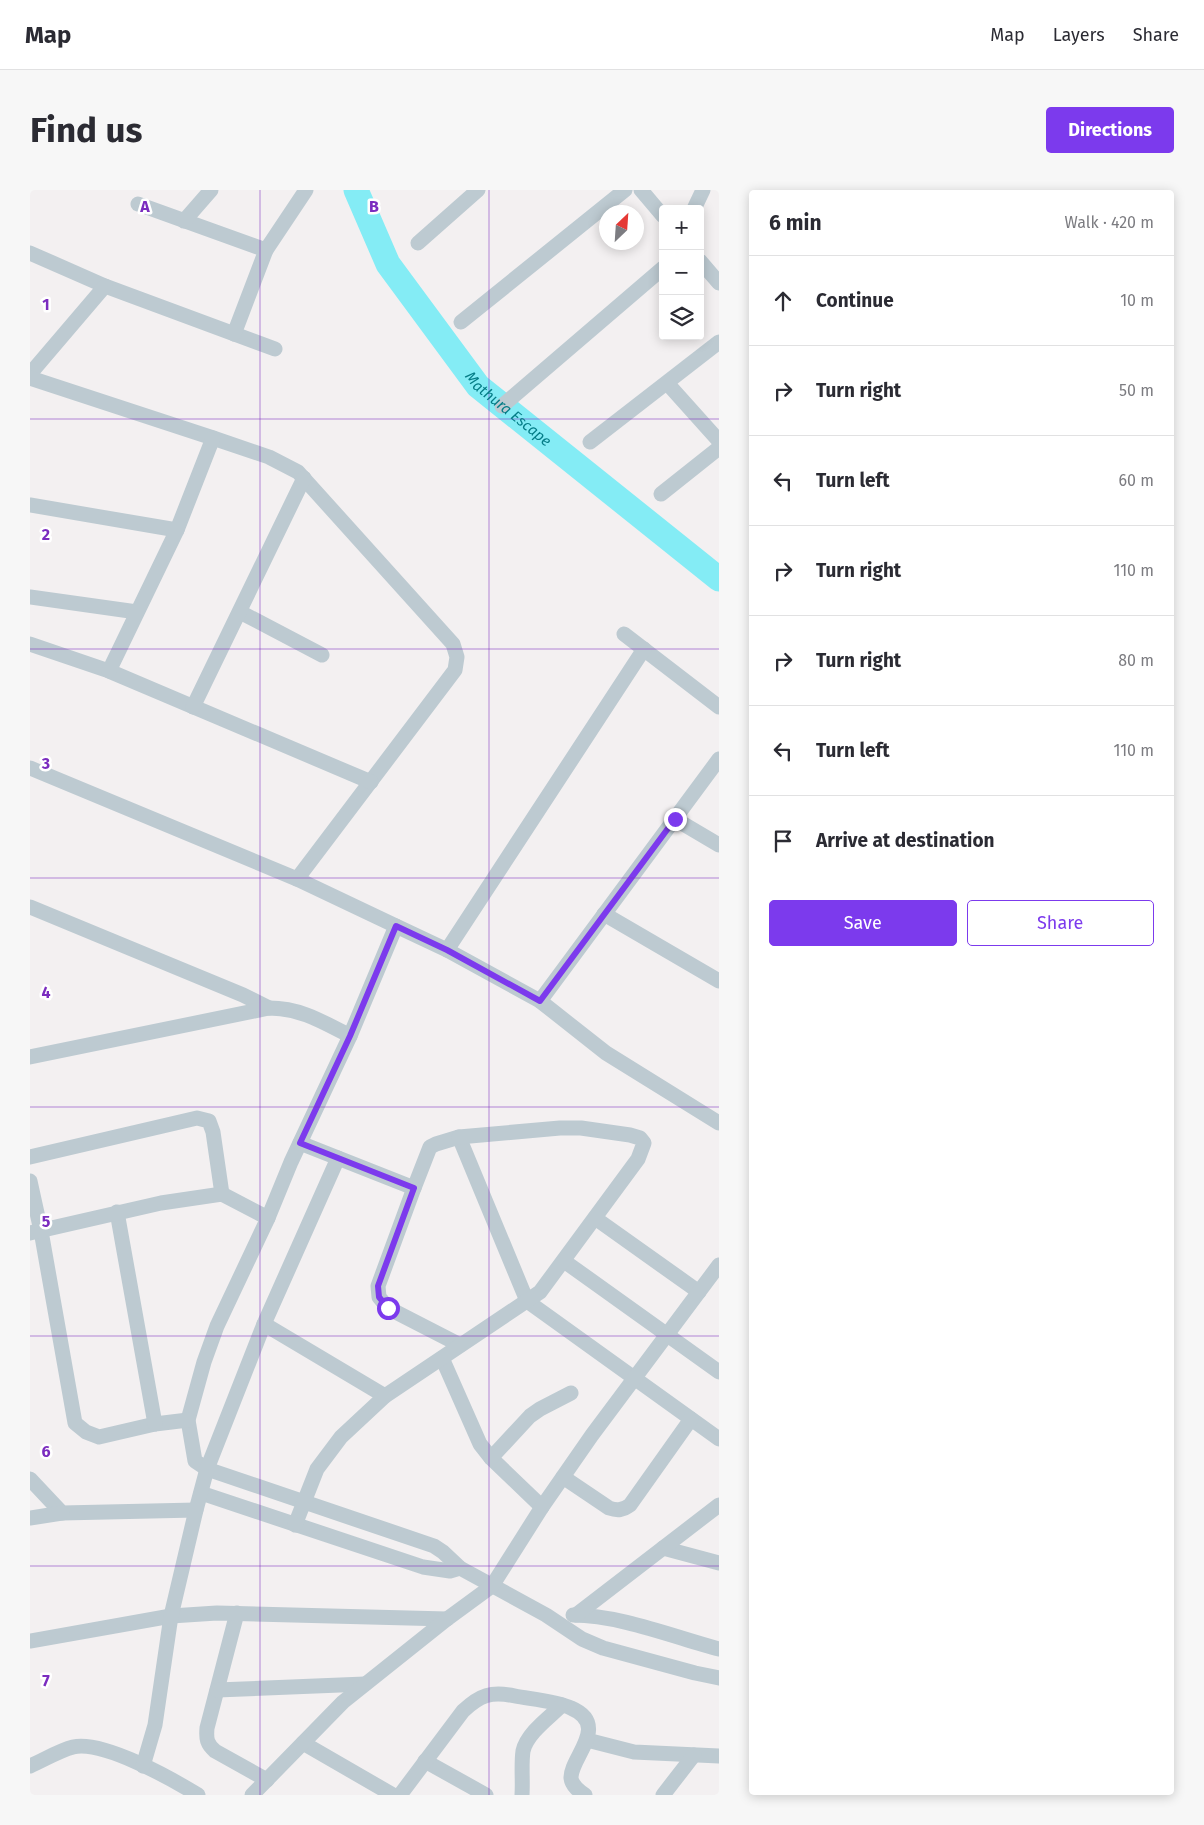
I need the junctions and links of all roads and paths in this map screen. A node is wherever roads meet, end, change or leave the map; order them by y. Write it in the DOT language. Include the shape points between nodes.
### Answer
graph roads {
  1 [pos="211,190"];
  2 [pos="306,190"];
  3 [pos="625,190"];
  4 [pos="641,190"];
  5 [pos="703,190"];
  6 [pos="470,193"];
  7 [pos="138,204"];
  8 [pos="696,205"];
  9 [pos="659,211"];
  10 [pos="184,221"];
  11 [pos="418,242"];
  12 [pos="266,250"];
  13 [pos="30,252"];
  14 [pos="704,265"];
  15 [pos="659,271"];
  16 [pos="719,283"];
  17 [pos="105,286"];
  18 [pos="460,322"];
  19 [pos="234,334"];
  20 [pos="719,342"];
  21 [pos="275,349"];
  22 [pos="30,376"];
  23 [pos="667,383"];
  24 [pos="502,406"];
  25 [pos="213,438"];
  26 [pos="719,441"];
  27 [pos="590,442"];
  28 [pos="719,448"];
  29 [pos="304,478"];
  30 [pos="661,494"];
  31 [pos="30,505"];
  32 [pos="177,530"];
  33 [pos="30,597"];
  34 [pos="137,612"];
  35 [pos="240,612"];
  36 [pos="624,634"];
  37 [pos="30,644"];
  38 [pos="644,650"];
  39 [pos="322,654"];
  40 [pos="109,671"];
  41 [pos="193,707"];
  42 [pos="719,707"];
  43 [pos="719,759"];
  44 [pos="30,768"];
  45 [pos="371,782"];
  46 [pos="675,819"];
  47 [pos="719,845"];
  48 [pos="297,879"];
  49 [pos="30,907"];
  50 [pos="604,914"];
  51 [pos="396,926"];
  52 [pos="447,950"];
  53 [pos="719,981"];
  54 [pos="540,1001"];
  55 [pos="269,1008"];
  56 [pos="350,1036"];
  57 [pos="30,1057"];
  58 [pos="719,1122"];
  59 [pos="459,1137"];
  60 [pos="300,1143"];
  61 [pos="30,1157"];
  62 [pos="338,1158"];
  63 [pos="30,1181"];
  64 [pos="414,1188"];
  65 [pos="222,1194"];
  66 [pos="117,1212"];
  67 [pos="268,1218"];
  68 [pos="595,1218"];
  69 [pos="35,1232"];
  70 [pos="564,1261"];
  71 [pos="719,1265"];
  72 [pos="699,1292"];
  73 [pos="527,1301"];
  74 [pos="264,1324"];
  75 [pos="667,1335"];
  76 [pos="460,1345"];
  77 [pos="442,1358"];
  78 [pos="719,1372"];
  79 [pos="635,1378"];
  80 [pos="571,1393"];
  81 [pos="386,1396"];
  82 [pos="691,1419"];
  83 [pos="188,1420"];
  84 [pos="155,1424"];
  85 [pos="719,1439"];
  86 [pos="491,1458"];
  87 [pos="207,1469"];
  88 [pos="563,1477"];
  89 [pos="30,1480"];
  90 [pos="201,1493"];
  91 [pos="304,1502"];
  92 [pos="719,1505"];
  93 [pos="542,1507"];
  94 [pos="196,1510"];
  95 [pos="62,1513"];
  96 [pos="30,1518"];
  97 [pos="295,1525"];
  98 [pos="663,1548"];
  99 [pos="719,1563"];
  100 [pos="460,1568"];
  101 [pos="492,1586"];
  102 [pos="237,1613"];
  103 [pos="546,1615"];
  104 [pos="576,1615"];
  105 [pos="171,1616"];
  106 [pos="446,1619"];
  107 [pos="30,1641"];
  108 [pos="719,1649"];
  109 [pos="719,1678"];
  110 [pos="365,1684"];
  111 [pos="217,1690"];
  112 [pos="562,1705"];
  113 [pos="587,1740"];
  114 [pos="303,1743"];
  115 [pos="694,1755"];
  116 [pos="719,1756"];
  117 [pos="425,1761"];
  118 [pos="30,1766"];
  119 [pos="143,1766"];
  120 [pos="267,1780"];
  121 [pos="198,1795"];
  122 [pos="252,1795"];
  123 [pos="393,1795"];
  124 [pos="400,1795"];
  125 [pos="486,1795"];
  126 [pos="522,1795"];
  127 [pos="585,1795"];
  128 [pos="663,1795"];
  1 -- 10 [label="street"];
  2 -- 12 [label="street"];
  3 -- 18 [label="street"];
  4 -- 9 [label="street"];
  5 -- 8 [label="street"];
  6 -- 11 [label="street"];
  7 -- 10 [label="street"];
  10 -- 12 [label="street"];
  12 -- 19 [label="street"];
  13 -- 17 [label="street"];
  14 -- 16 [label="street"];
  15 -- 24 [label="street"];
  17 -- 19 [label="street"];
  17 -- 22 [label="street"];
  19 -- 21 [label="street"];
  20 -- 23 [label="street"];
  22 -- 25 [label="street"];
  23 -- 26 [label="street"];
  23 -- 27 [label="street"];
  25 -- 29 [label="street" via="268,457"];
  25 -- 32 [label="street"];
  28 -- 30 [label="street"];
  29 -- 35 [label="street"];
  29 -- 45 [label="street" via="453,644 457,657 455,670"];
  31 -- 32 [label="street"];
  32 -- 34 [label="street"];
  33 -- 34 [label="street"];
  34 -- 40 [label="street"];
  35 -- 39 [label="street"];
  35 -- 41 [label="street"];
  36 -- 38 [label="street"];
  37 -- 40 [label="street"];
  38 -- 42 [label="street"];
  38 -- 52 [label="street"];
  40 -- 41 [label="street"];
  41 -- 45 [label="street"];
  43 -- 46 [label="street"];
  44 -- 48 [label="street"];
  45 -- 48 [label="street"];
  46 -- 47 [label="street"];
  46 -- 50 [label="street"];
  48 -- 51 [label="street"];
  49 -- 55 [label="street"];
  50 -- 53 [label="street"];
  50 -- 54 [label="street"];
  51 -- 52 [label="street"];
  51 -- 56 [label="street"];
  52 -- 54 [label="street"];
  54 -- 58 [label="street" via="606,1053"];
  55 -- 56 [label="street" via="308,1014"];
  55 -- 57 [label="street"];
  56 -- 60 [label="street"];
  59 -- 64 [label="street" via="430,1147"];
  59 -- 68 [label="street" via="581,1128 640,1138 644,1143 638,1159"];
  59 -- 73 [label="street"];
  60 -- 62 [label="street"];
  60 -- 67 [label="street"];
  61 -- 65 [label="street" via="197,1118 209,1121 213,1132"];
  62 -- 64 [label="street"];
  62 -- 74 [label="street"];
  63 -- 69 [label="street"];
  64 -- 76 [label="street" via="378,1286 379,1297 388,1308"];
  65 -- 66 [label="street"];
  65 -- 67 [label="street"];
  66 -- 69 [label="street"];
  66 -- 84 [label="street"];
  67 -- 83 [label="street" via="217,1326"];
  68 -- 70 [label="street"];
  68 -- 72 [label="street"];
  69 -- 84 [label="street" via="75,1423 99,1437"];
  70 -- 73 [label="street" via="540,1292"];
  70 -- 75 [label="street"];
  71 -- 72 [label="street"];
  72 -- 75 [label="street"];
  73 -- 76 [label="street"];
  73 -- 79 [label="street"];
  74 -- 81 [label="street"];
  74 -- 87 [label="street"];
  75 -- 78 [label="street"];
  75 -- 79 [label="street"];
  76 -- 77 [label="street"];
  77 -- 81 [label="street"];
  77 -- 86 [label="street" via="480,1444"];
  79 -- 82 [label="street"];
  79 -- 88 [label="street"];
  80 -- 86 [label="street" via="530,1416"];
  81 -- 91 [label="street" via="332,1448 317,1470"];
  82 -- 85 [label="street"];
  82 -- 88 [label="street" via="624,1509 609,1508"];
  83 -- 84 [label="street"];
  83 -- 87 [label="street" via="195,1461"];
  86 -- 93 [label="street"];
  87 -- 90 [label="street"];
  87 -- 91 [label="street"];
  88 -- 93 [label="street"];
  89 -- 95 [label="street"];
  90 -- 94 [label="street"];
  90 -- 97 [label="street"];
  91 -- 97 [label="street"];
  91 -- 100 [label="street" via="434,1546"];
  92 -- 98 [label="street"];
  93 -- 101 [label="street"];
  94 -- 95 [label="street"];
  94 -- 105 [label="street"];
  95 -- 96 [label="street"];
  97 -- 100 [label="street" via="424,1567 450,1571"];
  98 -- 99 [label="street"];
  98 -- 104 [label="street"];
  100 -- 101 [label="street"];
  101 -- 103 [label="street"];
  101 -- 106 [label="street"];
  102 -- 105 [label="street"];
  102 -- 106 [label="street"];
  102 -- 111 [label="street"];
  103 -- 104 [label="street"];
  103 -- 109 [label="street" via="582,1639 603,1648"];
  104 -- 108 [label="street" via="618,1621"];
  105 -- 107 [label="street"];
  105 -- 119 [label="street" via="155,1725"];
  106 -- 110 [label="street"];
  110 -- 111 [label="street"];
  110 -- 114 [label="street"];
  111 -- 120 [label="street" via="207,1728 209,1745"];
  112 -- 113 [label="street" via="580,1713 586,1720"];
  112 -- 117 [label="street" via="502,1693 474,1700"];
  112 -- 126 [label="street" via="527,1743"];
  113 -- 115 [label="street" via="634,1752"];
  113 -- 127 [label="street" via="571,1778 575,1788"];
  114 -- 120 [label="street"];
  114 -- 123 [label="street"];
  115 -- 116 [label="street"];
  115 -- 128 [label="street"];
  117 -- 124 [label="street"];
  117 -- 125 [label="street"];
  118 -- 119 [label="street" via="74,1747 96,1748"];
  119 -- 121 [label="street"];
  120 -- 122 [label="street"];
}
